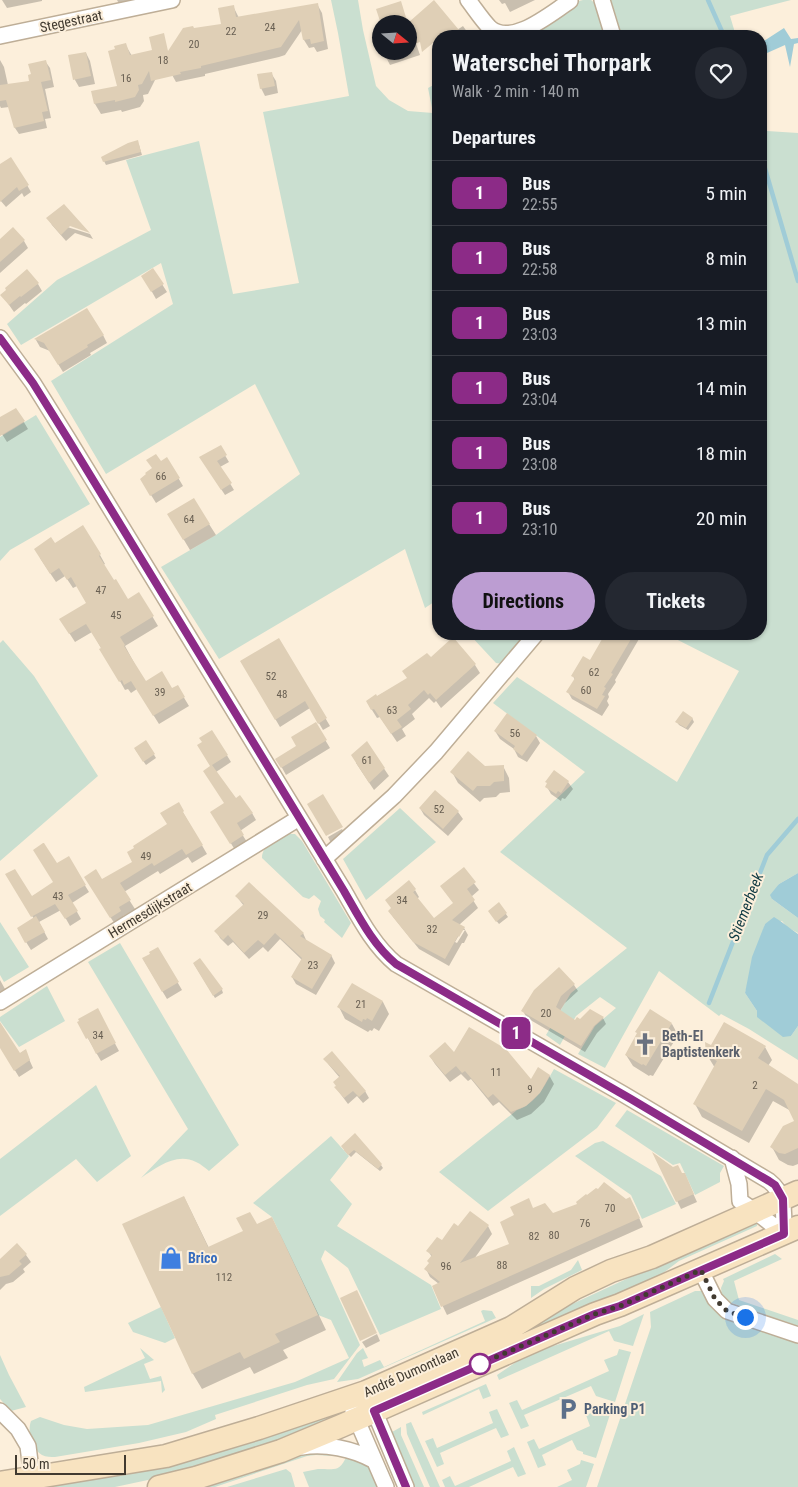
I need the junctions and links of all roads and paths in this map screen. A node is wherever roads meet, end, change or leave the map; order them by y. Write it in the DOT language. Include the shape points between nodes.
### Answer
graph roads {
  1 [pos="172,0"];
  2 [pos="468,0"];
  3 [pos="602,0"];
  4 [pos="570,1"];
  5 [pos="493,30"];
  6 [pos="523,30"];
  7 [pos="611,30"];
  8 [pos="0,36"];
  9 [pos="0,338"];
  10 [pos="531,640"];
  11 [pos="299,818"];
  12 [pos="324,859"];
  13 [pos="0,1002"];
  14 [pos="732,1158"];
  15 [pos="791,1196"];
  16 [pos="756,1212"];
  17 [pos="791,1230"];
  18 [pos="701,1270"];
  19 [pos="798,1335"];
  20 [pos="361,1405"];
  21 [pos="0,1411"];
  22 [pos="281,1451"];
  23 [pos="373,1460"];
  24 [pos="0,1483"];
  25 [pos="32,1483"];
  26 [pos="159,1487"];
  27 [pos="386,1487"];
  28 [pos="406,1487"];
  1 -- 8 [label="street, Stegestraat"];
  2 -- 5 [label="street"];
  3 -- 7 [label="street"];
  4 -- 6 [label="street"];
  9 -- 11 [label="street" via="68,439"];
  10 -- 12 [label="street" via="436,752 394,796"];
  11 -- 12 [label="street"];
  11 -- 13 [label="street, Hermesdijkstraat"];
  12 -- 14 [label="street" via="366,930 396,964"];
  14 -- 15 [label="street"];
  14 -- 16 [label="street" via="740,1202"];
  15 -- 16 [label="main road, André Dumontlaan"];
  15 -- 17 [label="street"];
  16 -- 17 [label="street"];
  16 -- 20 [label="main road, André Dumontlaan" via="575,1288 511,1328"];
  17 -- 18 [label="main road, André Dumontlaan"];
  18 -- 19 [label="street" via="715,1299 727,1311"];
  18 -- 20 [label="main road, André Dumontlaan" via="620,1306"];
  20 -- 22 [label="main road, André Dumontlaan"];
  20 -- 23 [label="street"];
  20 -- 25 [label="main road, André Dumontlaan" via="259,1428 166,1456"];
  20 -- 28 [label="street"];
  21 -- 25 [label="street" via="28,1446"];
  22 -- 23 [label="street" via="326,1446"];
  22 -- 26 [label="main road, André Dumontlaan"];
  23 -- 27 [label="street"];
  24 -- 25 [label="main road, André Dumontlaan"];
}
